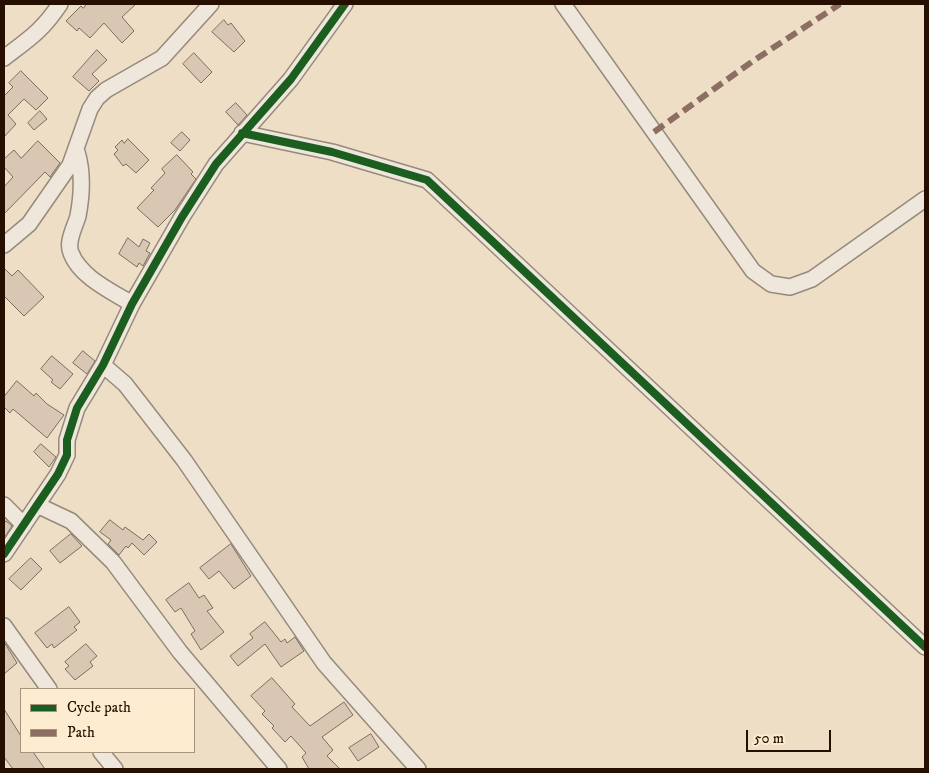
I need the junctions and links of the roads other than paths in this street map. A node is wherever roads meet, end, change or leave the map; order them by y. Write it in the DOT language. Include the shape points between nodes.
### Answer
graph roads {
  1 [pos="60,4"];
  2 [pos="211,4"];
  3 [pos="346,4"];
  4 [pos="563,4"];
  5 [pos="4,58"];
  6 [pos="242,133"];
  7 [pos="77,152"];
  8 [pos="925,198"];
  9 [pos="4,245"];
  10 [pos="132,304"];
  11 [pos="103,365"];
  12 [pos="37,505"];
  13 [pos="4,506"];
  14 [pos="24,526"];
  15 [pos="4,554"];
  16 [pos="4,626"];
  17 [pos="925,647"];
  18 [pos="48,688"];
  19 [pos="102,753"];
  20 [pos="115,769"];
  21 [pos="279,769"];
  22 [pos="418,769"];
  1 -- 5 [label="street" via="36,34"];
  2 -- 7 [label="street" via="162,58 97,98 90,109"];
  3 -- 6 [label="street" via="291,79"];
  4 -- 8 [label="street" via="753,271 771,284 790,287 812,279"];
  6 -- 10 [label="street" via="207,179"];
  6 -- 17 [label="street" via="332,152 427,180"];
  7 -- 9 [label="street" via="29,224"];
  7 -- 10 [label="street" via="82,167 78,214 70,252 89,276"];
  10 -- 11 [label="street"];
  11 -- 12 [label="street" via="77,408 67,455"];
  11 -- 22 [label="street" via="125,384 184,460 324,663"];
  12 -- 14 [label="street"];
  12 -- 21 [label="street" via="71,521 113,562 180,652"];
  13 -- 14 [label="street"];
  14 -- 15 [label="street"];
  16 -- 18 [label="street"];
  19 -- 20 [label="street"];
}
